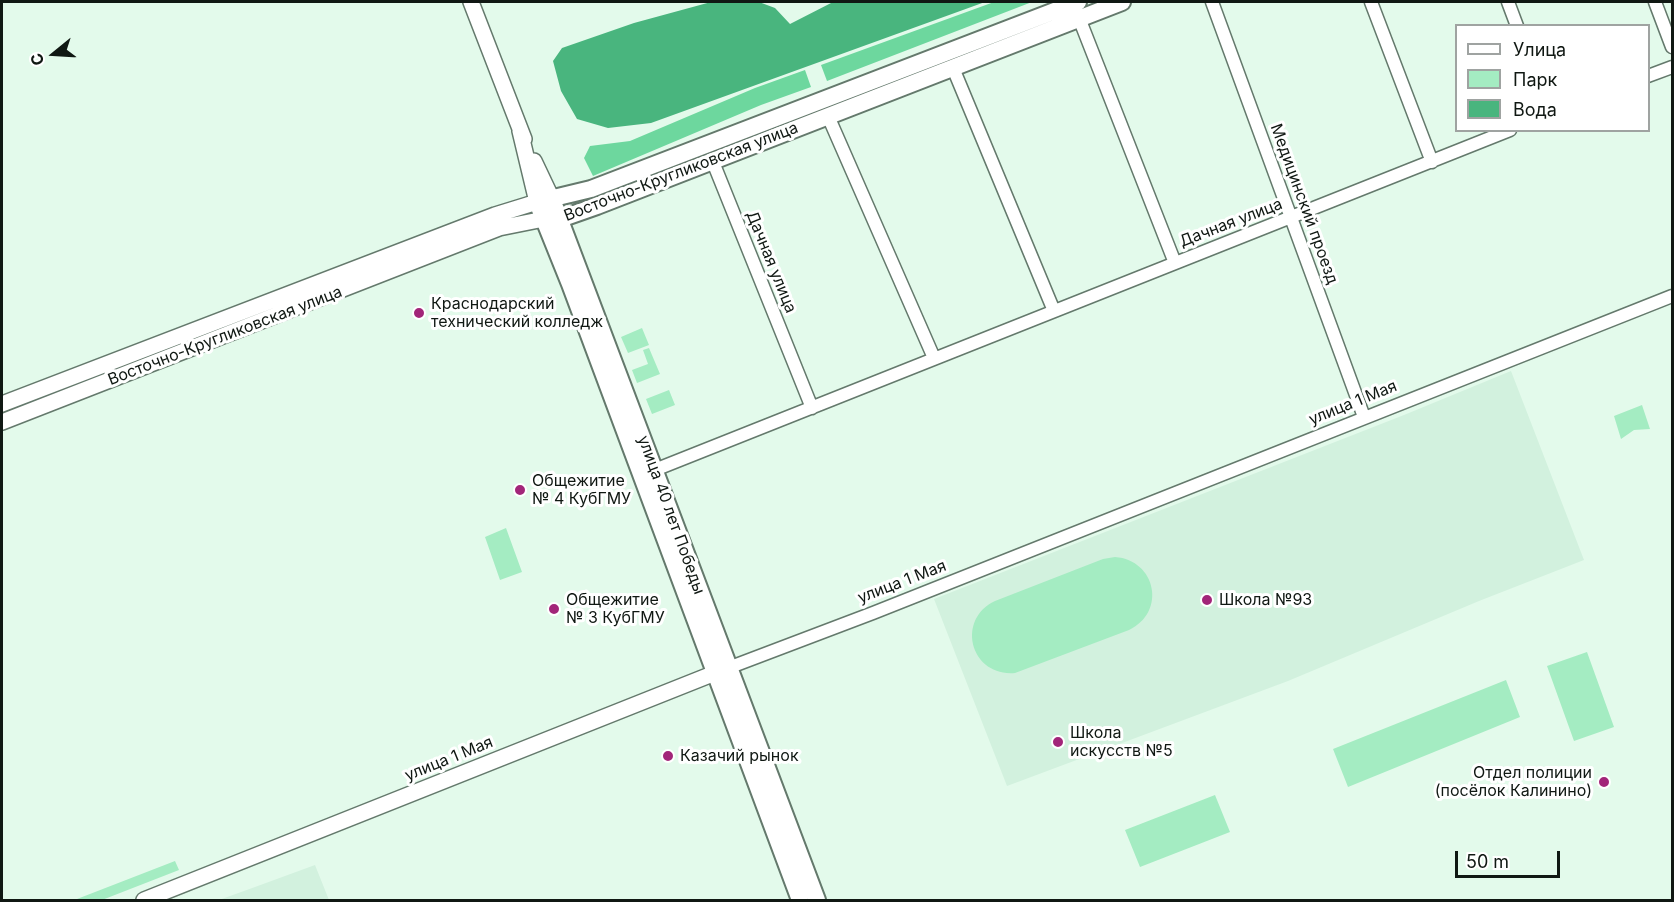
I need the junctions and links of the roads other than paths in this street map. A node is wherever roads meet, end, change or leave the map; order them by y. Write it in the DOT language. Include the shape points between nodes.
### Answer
graph roads {
  1 [pos="471,2"];
  2 [pos="1122,2"];
  3 [pos="1212,2"];
  4 [pos="1371,2"];
  5 [pos="1508,2"];
  6 [pos="1655,2"];
  7 [pos="1079,10"];
  8 [pos="1516,24"];
  9 [pos="1672,47"];
  10 [pos="1672,67"];
  11 [pos="953,68"];
  12 [pos="1650,75"];
  13 [pos="828,116"];
  14 [pos="1505,132"];
  15 [pos="713,162"];
  16 [pos="1432,162"];
  17 [pos="545,200"];
  18 [pos="1292,217"];
  19 [pos="552,219"];
  20 [pos="1175,263"];
  21 [pos="1672,296"];
  22 [pos="1054,310"];
  23 [pos="934,358"];
  24 [pos="2,404"];
  25 [pos="812,408"];
  26 [pos="1364,417"];
  27 [pos="2,422"];
  28 [pos="647,473"];
  29 [pos="721,670"];
  30 [pos="144,900"];
  31 [pos="800,900"];
  32 [pos="817,900"];
  1 -- 17 [label="street, улица 40 лет Победы"];
  2 -- 7 [label="main road, Восточно-Кругликовская улица"];
  3 -- 18 [label="street, Медицинский проезд"];
  4 -- 16 [label="street"];
  5 -- 8 [label="street"];
  6 -- 9 [label="street"];
  7 -- 11 [label="main road, Восточно-Кругликовская улица"];
  7 -- 17 [label="main road, Восточно-Кругликовская улица" via="602,185"];
  7 -- 20 [label="street, Дачная улица"];
  10 -- 12 [label="street"];
  11 -- 13 [label="main road, Восточно-Кругликовская улица"];
  11 -- 22 [label="street"];
  13 -- 15 [label="main road, Восточно-Кругликовская улица"];
  13 -- 23 [label="street"];
  14 -- 16 [label="street, Дачная улица"];
  15 -- 19 [label="main road, Восточно-Кругликовская улица"];
  15 -- 25 [label="street, Дачная улица"];
  16 -- 18 [label="street, Дачная улица"];
  17 -- 19 [label="main road, улица 40 лет Победы"];
  17 -- 24 [label="street, Восточно-Кругликовская улица" via="495,215"];
  18 -- 20 [label="street, Дачная улица"];
  18 -- 26 [label="street, Медицинский проезд"];
  19 -- 27 [label="street, Восточно-Кругликовская улица" via="499,228"];
  19 -- 28 [label="main road, улица 40 лет Победы" via="581,279"];
  19 -- 28 [label="main road, улица 40 лет Победы" via="621,421"];
  20 -- 22 [label="street, Дачная улица"];
  21 -- 26 [label="street, улица 1 Мая"];
  22 -- 23 [label="street, Дачная улица"];
  23 -- 25 [label="street, Дачная улица"];
  25 -- 28 [label="street, Дачная улица"];
  26 -- 29 [label="street, улица 1 Мая"];
  28 -- 29 [label="main road"];
  29 -- 30 [label="street, улица 1 Мая"];
  29 -- 31 [label="main road"];
  29 -- 32 [label="main road"];
}
